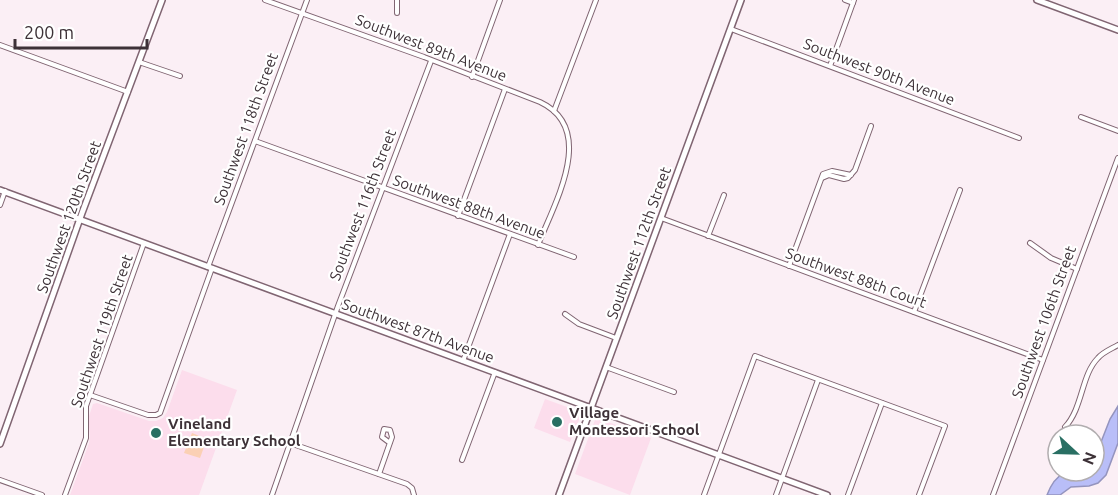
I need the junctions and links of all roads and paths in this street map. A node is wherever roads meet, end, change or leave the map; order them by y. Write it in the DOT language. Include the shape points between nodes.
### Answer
graph roads {
  1 [pos="162,0"];
  2 [pos="265,0"];
  3 [pos="308,0"];
  4 [pos="397,0"];
  5 [pos="500,0"];
  6 [pos="596,0"];
  7 [pos="741,0"];
  8 [pos="845,0"];
  9 [pos="1037,0"];
  10 [pos="854,2"];
  11 [pos="302,13"];
  12 [pos="397,13"];
  13 [pos="730,29"];
  14 [pos="1118,30"];
  15 [pos="0,46"];
  16 [pos="431,61"];
  17 [pos="139,62"];
  18 [pos="830,66"];
  19 [pos="180,76"];
  20 [pos="472,77"];
  21 [pos="505,89"];
  22 [pos="128,92"];
  23 [pos="554,111"];
  24 [pos="1081,117"];
  25 [pos="871,126"];
  26 [pos="1118,131"];
  27 [pos="1018,138"];
  28 [pos="255,141"];
  29 [pos="1118,158"];
  30 [pos="382,188"];
  31 [pos="2,190"];
  32 [pos="960,190"];
  33 [pos="724,195"];
  34 [pos="0,205"];
  35 [pos="458,216"];
  36 [pos="661,218"];
  37 [pos="80,219"];
  38 [pos="510,234"];
  39 [pos="708,236"];
  40 [pos="144,243"];
  41 [pos="1030,243"];
  42 [pos="538,245"];
  43 [pos="574,257"];
  44 [pos="789,266"];
  45 [pos="210,267"];
  46 [pos="1077,269"];
  47 [pos="914,312"];
  48 [pos="335,313"];
  49 [pos="565,314"];
  50 [pos="616,338"];
  51 [pos="1118,345"];
  52 [pos="1043,360"];
  53 [pos="463,361"];
  54 [pos="606,367"];
  55 [pos="495,372"];
  56 [pos="818,380"];
  57 [pos="674,392"];
  58 [pos="90,394"];
  59 [pos="882,403"];
  60 [pos="591,408"];
  61 [pos="1069,423"];
  62 [pos="390,442"];
  63 [pos="290,443"];
  64 [pos="0,444"];
  65 [pos="719,455"];
  66 [pos="462,460"];
  67 [pos="379,474"];
  68 [pos="782,478"];
  69 [pos="0,480"];
  70 [pos="42,495"];
  71 [pos="65,495"];
  72 [pos="272,495"];
  73 [pos="414,495"];
  74 [pos="559,495"];
  75 [pos="704,495"];
  76 [pos="776,495"];
  77 [pos="827,495"];
  78 [pos="848,495"];
  79 [pos="919,495"];
  80 [pos="993,495"];
  1 -- 17 [label="main road, Southwest 120th Street"];
  2 -- 11 [label="street, Southwest 89th Avenue"];
  3 -- 11 [label="street, Southwest 118th Street"];
  4 -- 12 [label="street"];
  5 -- 20 [label="street"];
  6 -- 23 [label="street"];
  7 -- 13 [label="main road, Southwest 112th Street"];
  8 -- 10 [label="street"];
  9 -- 14 [label="main road"];
  10 -- 18 [label="street"];
  11 -- 16 [label="street, Southwest 89th Avenue"];
  11 -- 28 [label="street, Southwest 118th Street"];
  13 -- 18 [label="street, Southwest 90th Avenue"];
  13 -- 36 [label="main road, Southwest 112th Street"];
  15 -- 22 [label="street"];
  16 -- 20 [label="street, Southwest 89th Avenue"];
  16 -- 30 [label="street, Southwest 116th Street"];
  17 -- 19 [label="street"];
  17 -- 22 [label="main road, Southwest 120th Street"];
  18 -- 27 [label="street, Southwest 90th Avenue"];
  20 -- 21 [label="street, Southwest 89th Avenue"];
  21 -- 23 [label="street, Southwest 89th Avenue"];
  21 -- 35 [label="street"];
  22 -- 37 [label="main road, Southwest 120th Street"];
  23 -- 42 [label="street" via="568,135 570,158"];
  24 -- 26 [label="street"];
  25 -- 44 [label="street" via="851,175 832,171 821,178"];
  28 -- 30 [label="street, Southwest 88th Avenue"];
  28 -- 45 [label="street, Southwest 118th Street"];
  29 -- 46 [label="street, Southwest 106th Street"];
  30 -- 35 [label="street, Southwest 88th Avenue"];
  30 -- 48 [label="street, Southwest 116th Street"];
  31 -- 34 [label="street"];
  31 -- 37 [label="main road, Southwest 87th Avenue"];
  32 -- 47 [label="street"];
  33 -- 39 [label="street"];
  35 -- 38 [label="street, Southwest 88th Avenue"];
  36 -- 39 [label="street, Southwest 88th Court"];
  36 -- 50 [label="main road, Southwest 112th Street"];
  37 -- 40 [label="main road, Southwest 87th Avenue"];
  37 -- 64 [label="main road, Southwest 120th Street"];
  38 -- 42 [label="street, Southwest 88th Avenue"];
  38 -- 53 [label="street"];
  39 -- 44 [label="street, Southwest 88th Court"];
  40 -- 45 [label="main road, Southwest 87th Avenue"];
  40 -- 58 [label="street, Southwest 119th Street"];
  41 -- 46 [label="street"];
  42 -- 43 [label="street, Southwest 88th Avenue"];
  44 -- 47 [label="street, Southwest 88th Court"];
  45 -- 48 [label="main road, Southwest 87th Avenue"];
  45 -- 58 [label="street, Southwest 118th Street" via="158,414 148,415"];
  46 -- 52 [label="street, Southwest 106th Street"];
  47 -- 52 [label="street, Southwest 88th Court"];
  48 -- 53 [label="main road, Southwest 87th Avenue"];
  48 -- 63 [label="street, Southwest 116th Street"];
  49 -- 50 [label="street" via="579,324"];
  50 -- 54 [label="main road, Southwest 112th Street"];
  51 -- 61 [label="street" via="1094,363"];
  52 -- 80 [label="street, Southwest 106th Street"];
  53 -- 55 [label="main road, Southwest 87th Avenue"];
  54 -- 57 [label="street"];
  54 -- 60 [label="main road, Southwest 112th Street"];
  55 -- 60 [label="main road, Southwest 87th Avenue"];
  55 -- 66 [label="street"];
  56 -- 59 [label="street"];
  56 -- 65 [label="street" via="755,356"];
  56 -- 68 [label="street"];
  58 -- 71 [label="street, Southwest 119th Street" via="85,410 86,438"];
  59 -- 78 [label="street"];
  59 -- 79 [label="street" via="945,426"];
  60 -- 65 [label="main road, Southwest 87th Avenue"];
  60 -- 74 [label="main road, Southwest 112th Street"];
  62 -- 67 [label="street"];
  63 -- 67 [label="street"];
  63 -- 72 [label="street, Southwest 116th Street"];
  65 -- 68 [label="main road, Southwest 87th Avenue"];
  65 -- 75 [label="street"];
  67 -- 73 [label="street" via="410,485"];
  68 -- 76 [label="street"];
  68 -- 77 [label="main road, Southwest 87th Avenue"];
  69 -- 70 [label="street"];
}
